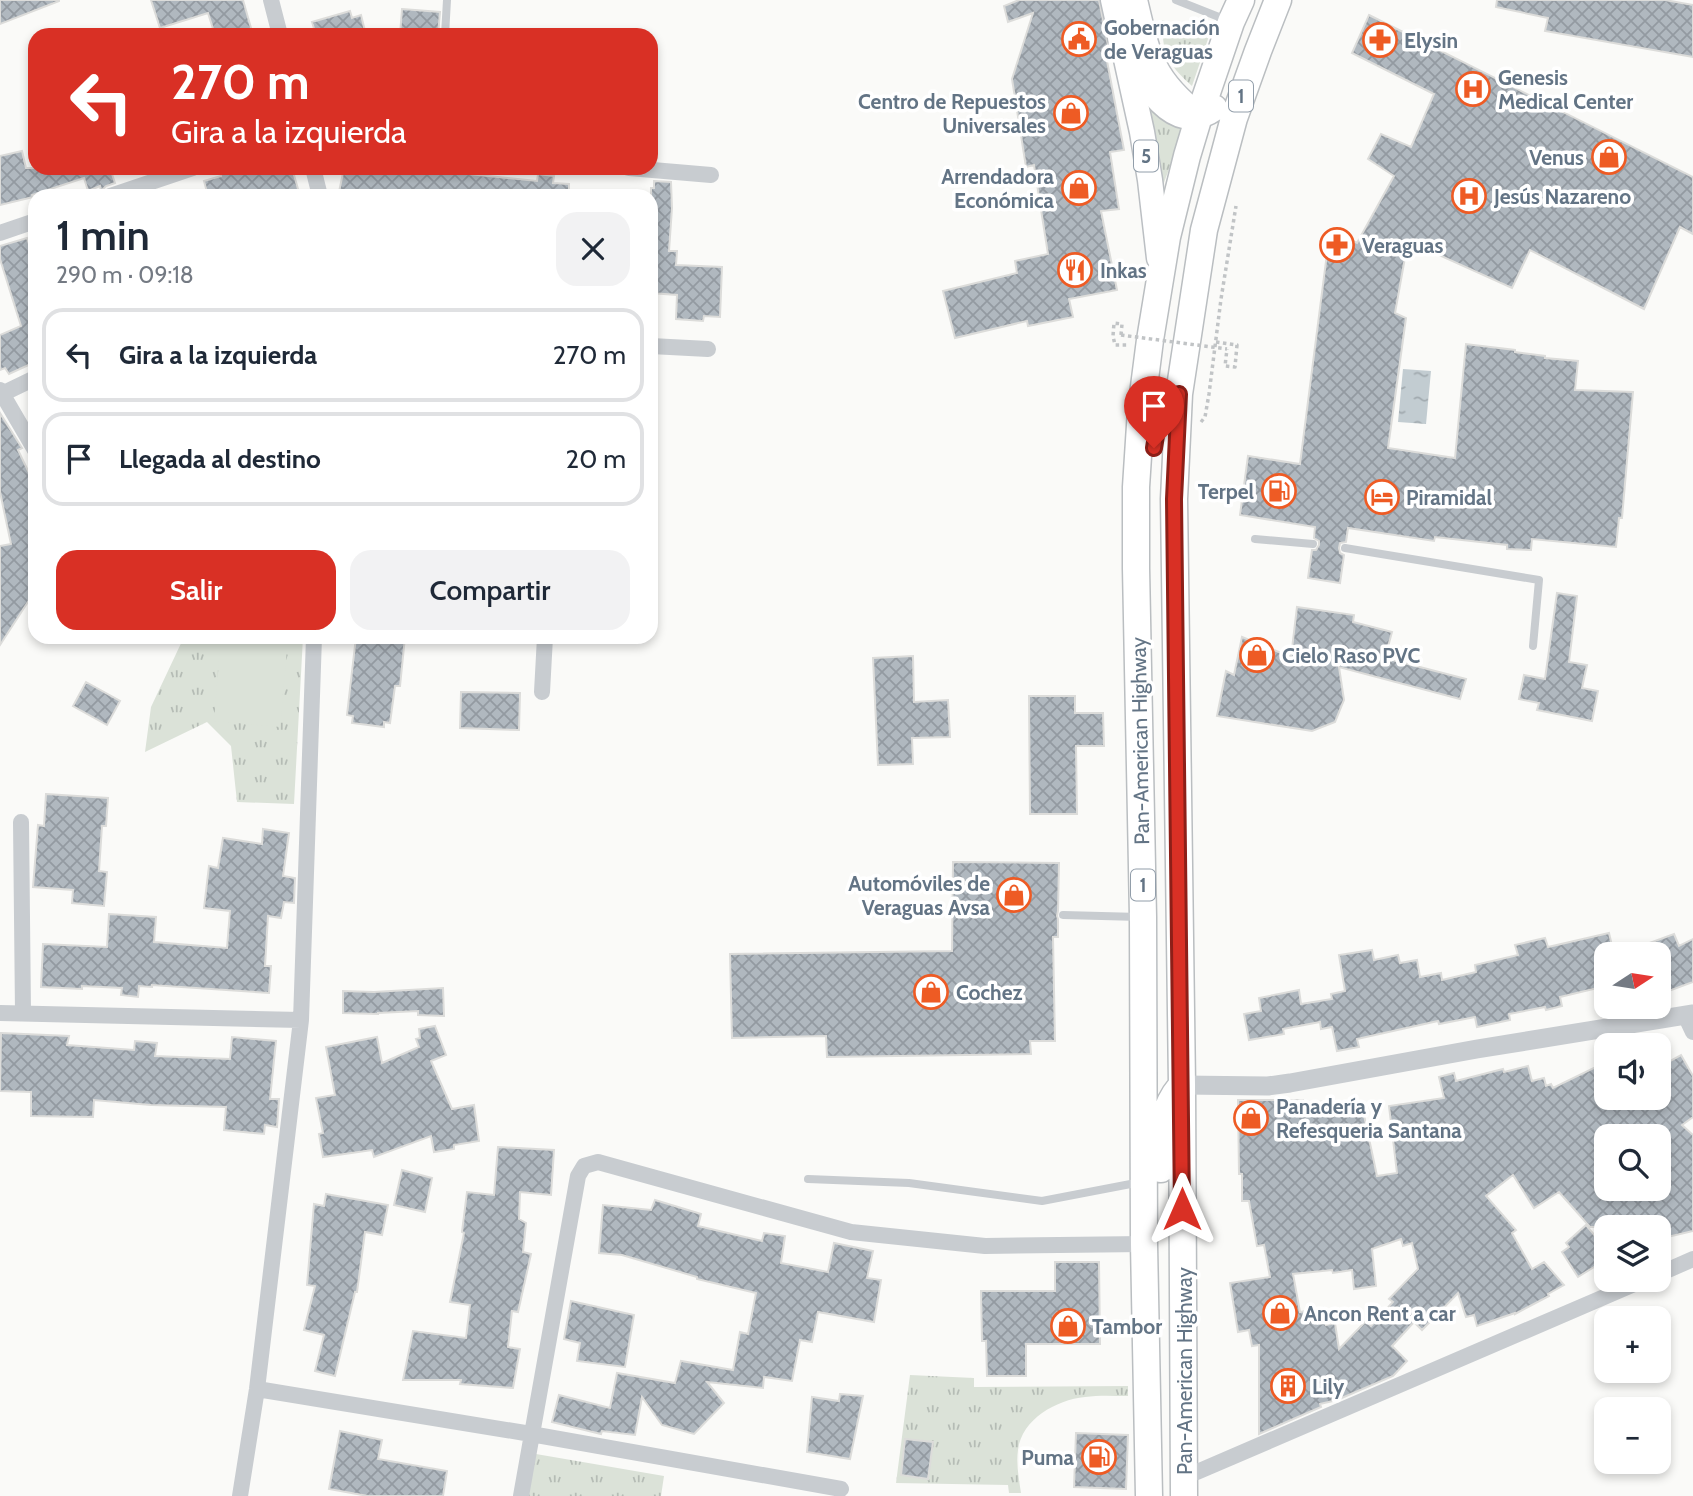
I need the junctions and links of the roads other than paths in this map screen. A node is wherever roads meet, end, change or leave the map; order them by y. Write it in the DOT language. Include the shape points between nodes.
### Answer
graph roads {
  1 [pos="271,0"];
  2 [pos="447,0"];
  3 [pos="1113,0"];
  4 [pos="1135,0"];
  5 [pos="1176,0"];
  6 [pos="1275,9"];
  7 [pos="1236,11"];
  8 [pos="278,28"];
  9 [pos="445,28"];
  10 [pos="1121,38"];
  11 [pos="1199,116"];
  12 [pos="658,170"];
  13 [pos="172,175"];
  14 [pos="711,175"];
  15 [pos="130,189"];
  16 [pos="28,223"];
  17 [pos="0,233"];
  18 [pos="1167,237"];
  19 [pos="1161,276"];
  20 [pos="1192,304"];
  21 [pos="658,346"];
  22 [pos="708,349"];
  23 [pos="28,381"];
  24 [pos="1,392"];
  25 [pos="1179,394"];
  26 [pos="28,438"];
  27 [pos="1255,539"];
  28 [pos="1313,544"];
  29 [pos="1345,548"];
  30 [pos="1136,568"];
  31 [pos="314,644"];
  32 [pos="545,644"];
  33 [pos="1533,646"];
  34 [pos="542,692"];
  35 [pos="21,822"];
  36 [pos="1142,851"];
  37 [pos="1063,915"];
  38 [pos="1143,917"];
  39 [pos="0,1013"];
  40 [pos="23,1013"];
  41 [pos="301,1020"];
  42 [pos="1690,1021"];
  43 [pos="1182,1085"];
  44 [pos="807,1179"];
  45 [pos="1144,1181"];
  46 [pos="1144,1244"];
  47 [pos="1693,1259"];
  48 [pos="1671,1269"];
  49 [pos="1616,1292"];
  50 [pos="1146,1310"];
  51 [pos="257,1389"];
  52 [pos="531,1434"];
  53 [pos="1184,1485"];
  54 [pos="841,1489"];
  55 [pos="240,1496"];
  56 [pos="521,1496"];
  57 [pos="1149,1496"];
  1 -- 8 [label="street"];
  2 -- 9 [label="lane"];
  3 -- 10 [label="main road, 5"];
  4 -- 11 [label="main road" via="1158,74"];
  5 -- 7 [label="lane" via="1222,17"];
  6 -- 11 [label="highway" via="1220,102"];
  6 -- 20 [label="highway, Pan-American Highway / 1" via="1225,151 1204,230"];
  7 -- 11 [label="highway, Pan-American Highway / 1"];
  10 -- 11 [label="highway" via="1158,99 1177,112"];
  10 -- 19 [label="main road, 5" via="1144,144"];
  11 -- 18 [label="highway, Pan-American Highway / 1"];
  11 -- 20 [label="highway" via="1207,151 1190,254"];
  12 -- 14 [label="street"];
  13 -- 15 [label="street"];
  16 -- 17 [label="street"];
  18 -- 19 [label="highway, Pan-American Highway / 1"];
  18 -- 25 [label="highway" via="1171,281 1165,360 1168,379"];
  19 -- 30 [label="highway, Pan-American Highway / 1" via="1141,410"];
  20 -- 25 [label="highway, Pan-American Highway / 1"];
  21 -- 22 [label="street"];
  23 -- 24 [label="street"];
  24 -- 26 [label="street"];
  25 -- 30 [label="highway" via="1164,408 1158,424"];
  25 -- 43 [label="highway, Pan-American Highway / 1" via="1174,499"];
  27 -- 28 [label="lane"];
  29 -- 33 [label="lane" via="1539,580"];
  30 -- 36 [label="highway, Pan-American Highway / 1"];
  31 -- 41 [label="street"];
  32 -- 34 [label="street"];
  35 -- 40 [label="street"];
  36 -- 38 [label="highway, Pan-American Highway / 1"];
  36 -- 43 [label="highway" via="1154,933 1162,1055 1169,1073"];
  37 -- 38 [label="lane"];
  38 -- 45 [label="highway, Pan-American Highway / 1"];
  39 -- 40 [label="street"];
  40 -- 41 [label="street"];
  41 -- 51 [label="street"];
  42 -- 43 [label="street" via="1477,1049 1279,1084"];
  43 -- 50 [label="highway" via="1163,1117 1157,1238"];
  43 -- 53 [label="highway, Pan-American Highway / 1"];
  44 -- 45 [label="lane" via="909,1183 1042,1201"];
  45 -- 46 [label="highway, Pan-American Highway / 1"];
  46 -- 50 [label="highway, Pan-American Highway / 1"];
  46 -- 52 [label="street" via="985,1246 851,1233 598,1162 584,1166 578,1176"];
  47 -- 48 [label="street"];
  49 -- 53 [label="street" via="1197,1472"];
  50 -- 57 [label="highway, Pan-American Highway / 1"];
  51 -- 52 [label="street"];
  51 -- 55 [label="street"];
  52 -- 54 [label="street"];
  52 -- 56 [label="street"];
}
